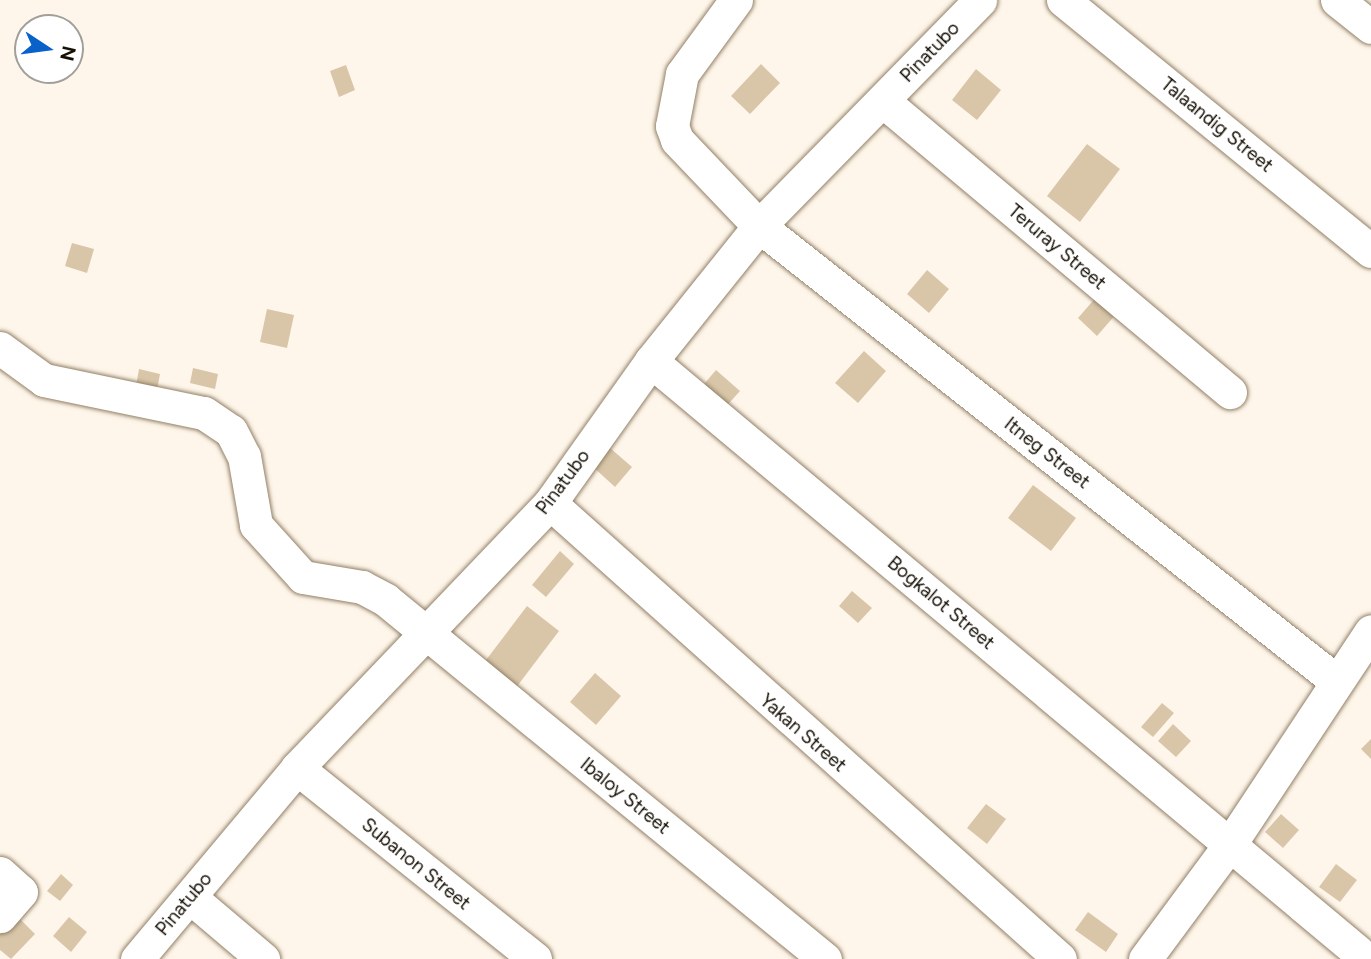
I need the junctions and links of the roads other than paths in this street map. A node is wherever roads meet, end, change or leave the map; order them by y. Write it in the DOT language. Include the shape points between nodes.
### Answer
graph roads {
  1 [pos="736,0"];
  2 [pos="980,0"];
  3 [pos="1063,0"];
  4 [pos="1338,0"];
  5 [pos="1371,27"];
  6 [pos="883,101"];
  7 [pos="759,226"];
  8 [pos="1371,251"];
  9 [pos="0,348"];
  10 [pos="652,361"];
  11 [pos="1230,392"];
  12 [pos="550,503"];
  13 [pos="1371,631"];
  14 [pos="426,633"];
  15 [pos="1335,680"];
  16 [pos="297,768"];
  17 [pos="1230,844"];
  18 [pos="0,873"];
  19 [pos="190,897"];
  20 [pos="0,916"];
  21 [pos="1361,948"];
  22 [pos="137,959"];
  23 [pos="263,959"];
  24 [pos="535,959"];
  25 [pos="825,959"];
  26 [pos="1060,959"];
  27 [pos="1145,959"];
  1 -- 7 [label="street, Itneg Street" via="682,74 672,126 677,139"];
  2 -- 6 [label="street, Pinatubo"];
  3 -- 8 [label="street, Talaandig Street"];
  4 -- 5 [label="street"];
  6 -- 7 [label="street, Pinatubo"];
  6 -- 11 [label="street, Teruray Street"];
  7 -- 10 [label="street, Pinatubo"];
  7 -- 15 [label="street, Itneg Street"];
  9 -- 14 [label="street, Ibaloy Street" via="44,380 204,413 232,431 244,456 256,524 303,577 362,587"];
  10 -- 12 [label="street, Pinatubo"];
  10 -- 17 [label="street, Bogkalot Street"];
  12 -- 14 [label="street, Pinatubo"];
  12 -- 26 [label="street, Yakan Street"];
  13 -- 15 [label="street"];
  14 -- 16 [label="street, Pinatubo"];
  14 -- 25 [label="street, Ibaloy Street"];
  15 -- 17 [label="street"];
  16 -- 19 [label="street, Pinatubo"];
  16 -- 24 [label="street, Subanon Street"];
  17 -- 21 [label="street, Bogkalot Street"];
  17 -- 27 [label="street"];
  18 -- 20 [label="street" via="21,891"];
  19 -- 22 [label="street, Pinatubo"];
  19 -- 23 [label="street"];
}
